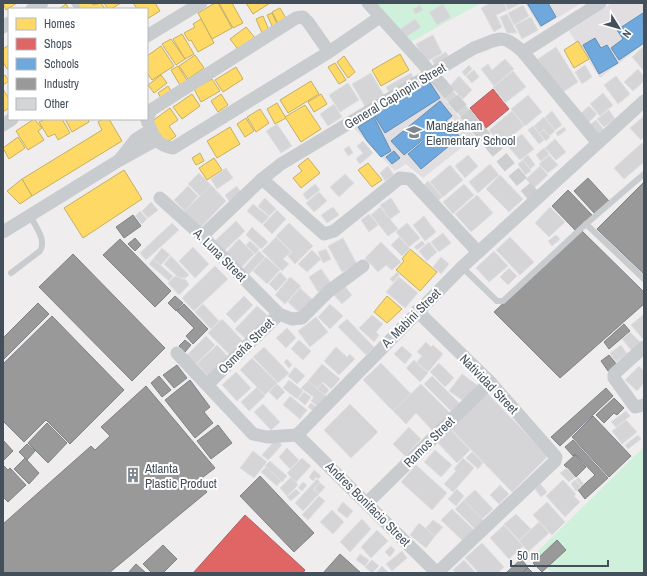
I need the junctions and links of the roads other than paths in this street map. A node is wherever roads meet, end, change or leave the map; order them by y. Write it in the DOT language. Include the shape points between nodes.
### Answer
graph roads {
  1 [pos="201,3"];
  2 [pos="368,3"];
  3 [pos="600,3"];
  4 [pos="380,17"];
  5 [pos="148,35"];
  6 [pos="329,52"];
  7 [pos="523,52"];
  8 [pos="436,79"];
  9 [pos="644,101"];
  10 [pos="148,118"];
  11 [pos="147,120"];
  12 [pos="153,135"];
  13 [pos="598,143"];
  14 [pos="644,174"];
  15 [pos="262,179"];
  16 [pos="160,198"];
  17 [pos="30,215"];
  18 [pos="586,224"];
  19 [pos="3,232"];
  20 [pos="202,236"];
  21 [pos="478,252"];
  22 [pos="364,266"];
  23 [pos="462,267"];
  24 [pos="11,273"];
  25 [pos="644,279"];
  26 [pos="417,311"];
  27 [pos="279,314"];
  28 [pos="644,347"];
  29 [pos="176,353"];
  30 [pos="490,382"];
  31 [pos="207,385"];
  32 [pos="644,405"];
  33 [pos="298,435"];
  34 [pos="368,502"];
  35 [pos="437,573"];
  1 -- 5 [label="street"];
  2 -- 4 [label="street"];
  3 -- 7 [label="street"];
  4 -- 6 [label="street"];
  4 -- 8 [label="street"];
  6 -- 10 [label="street" via="308,22 303,17 296,18 151,110"];
  6 -- 12 [label="street" via="173,148 163,146"];
  7 -- 8 [label="street, General Capinpin Street" via="504,38 474,48"];
  7 -- 13 [label="street"];
  8 -- 15 [label="street, General Capinpin Street" via="281,164"];
  9 -- 13 [label="street, A. Mabini Street"];
  11 -- 12 [label="street"];
  12 -- 17 [label="street" via="118,161"];
  13 -- 21 [label="street, A. Mabini Street"];
  14 -- 18 [label="lane"];
  15 -- 20 [label="street, General Capinpin Street"];
  15 -- 21 [label="street" via="324,234 334,231 400,178 410,178"];
  16 -- 20 [label="street, A. Luna Street"];
  17 -- 19 [label="street"];
  17 -- 24 [label="lane" via="43,246"];
  18 -- 23 [label="lane" via="503,301 497,301"];
  18 -- 25 [label="lane"];
  20 -- 27 [label="street, A. Luna Street"];
  21 -- 23 [label="street, A. Mabini Street"];
  22 -- 27 [label="street, Osmeña Street" via="329,291 302,318 292,319"];
  23 -- 26 [label="street, A. Mabini Street"];
  26 -- 30 [label="street, Natividad Street"];
  26 -- 33 [label="street, A. Mabini Street"];
  27 -- 31 [label="street, Osmeña Street"];
  28 -- 32 [label="street" via="614,374 614,378 635,407"];
  29 -- 31 [label="street"];
  30 -- 34 [label="street, Ramos Street"];
  30 -- 35 [label="street, Natividad Street" via="556,457 555,461"];
  31 -- 33 [label="street" via="253,434 267,437"];
  33 -- 34 [label="street, Andres Bonifacio Street"];
  34 -- 35 [label="street, Andres Bonifacio Street"];
}
